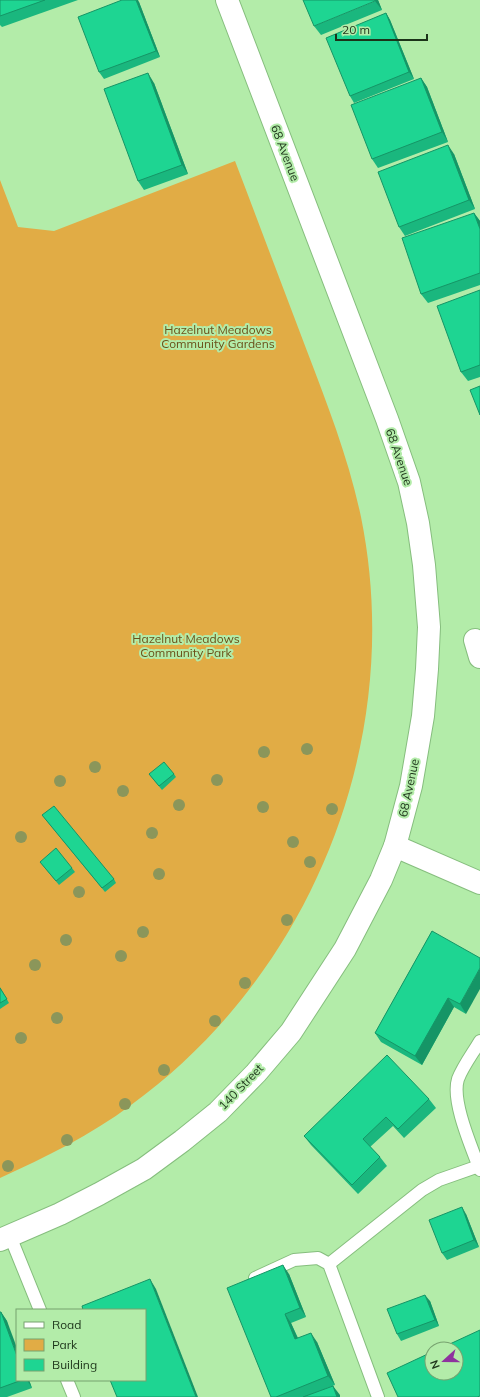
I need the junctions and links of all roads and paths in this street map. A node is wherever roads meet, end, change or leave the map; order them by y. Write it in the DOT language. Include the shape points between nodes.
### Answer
graph roads {
  1 [pos="227,0"];
  2 [pos="395,846"];
  3 [pos="480,883"];
  4 [pos="480,1041"];
  5 [pos="479,1168"];
  6 [pos="5,1238"];
  7 [pos="329,1264"];
  8 [pos="247,1282"];
  9 [pos="40,1309"];
  10 [pos="67,1381"];
  11 [pos="74,1397"];
  12 [pos="378,1397"];
  1 -- 2 [label="street, 68 Avenue" via="387,419 409,482 418,523 429,627 427,669 423,716 410,786"];
  2 -- 3 [label="street"];
  2 -- 6 [label="street, 140 Street" via="369,904 345,948 291,1032 218,1112 144,1169 60,1214"];
  4 -- 5 [label="lane" via="457,1081 460,1113"];
  5 -- 7 [label="lane" via="439,1180 422,1190"];
  6 -- 9 [label="lane"];
  7 -- 8 [label="lane" via="318,1258 294,1260"];
  7 -- 12 [label="lane"];
  10 -- 11 [label="lane"];
}
